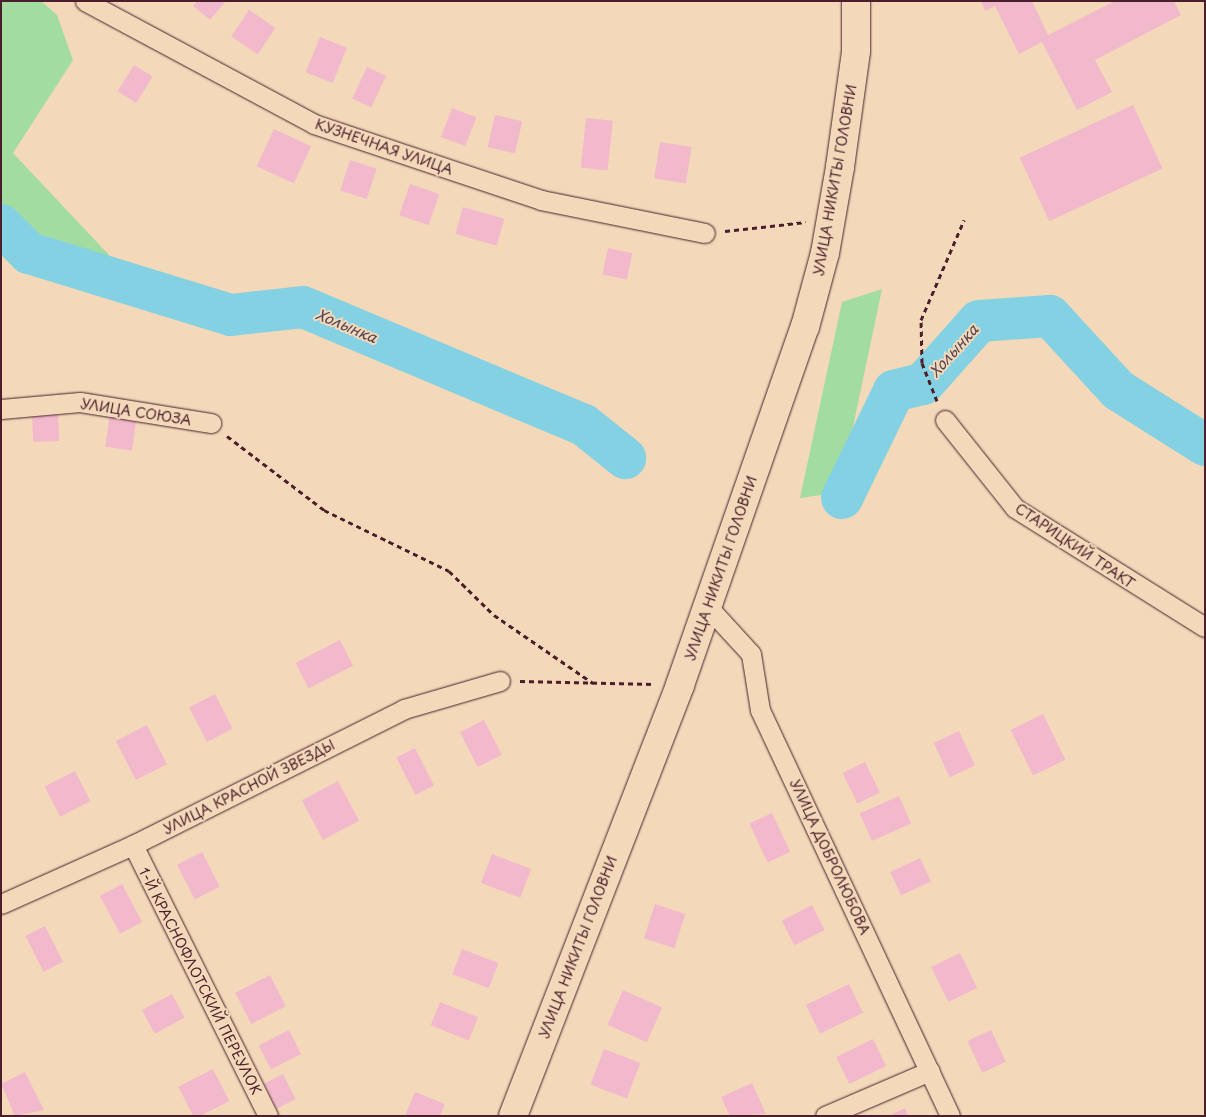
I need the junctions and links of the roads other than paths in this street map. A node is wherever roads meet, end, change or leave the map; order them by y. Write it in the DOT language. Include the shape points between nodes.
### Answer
graph roads {
  1 [pos="85,1"];
  2 [pos="856,1"];
  3 [pos="705,233"];
  4 [pos="1,409"];
  5 [pos="945,420"];
  6 [pos="211,423"];
  7 [pos="707,606"];
  8 [pos="1205,627"];
  9 [pos="500,681"];
  10 [pos="133,845"];
  11 [pos="1,904"];
  12 [pos="930,1071"];
  13 [pos="268,1116"];
  14 [pos="513,1116"];
  15 [pos="825,1116"];
  16 [pos="950,1116"];
  1 -- 3 [label="street, КУЗНЕЧНАЯ УЛИЦА" via="314,124 541,200"];
  2 -- 7 [label="main road, УЛИЦА НИКИТЫ ГОЛОВНИ" via="856,51 831,219 805,327"];
  4 -- 6 [label="street, УЛИЦА СОЮЗА" via="80,402"];
  5 -- 8 [label="street, СТАРИЦКИЙ ТРАКТ" via="1015,508"];
  7 -- 12 [label="street, УЛИЦА ДОБРОЛЮБОВА" via="751,654 760,710"];
  7 -- 14 [label="main road, УЛИЦА НИКИТЫ ГОЛОВНИ" via="680,685"];
  9 -- 10 [label="street, УЛИЦА КРАСНОЙ ЗВЕЗДЫ" via="404,709"];
  10 -- 11 [label="street, УЛИЦА КРАСНОЙ ЗВЕЗДЫ"];
  10 -- 13 [label="street, 1-Й КРАСНОФЛОТСКИЙ ПЕРЕУЛОК"];
  12 -- 15 [label="street"];
  12 -- 16 [label="street, УЛИЦА ДОБРОЛЮБОВА"];
}
